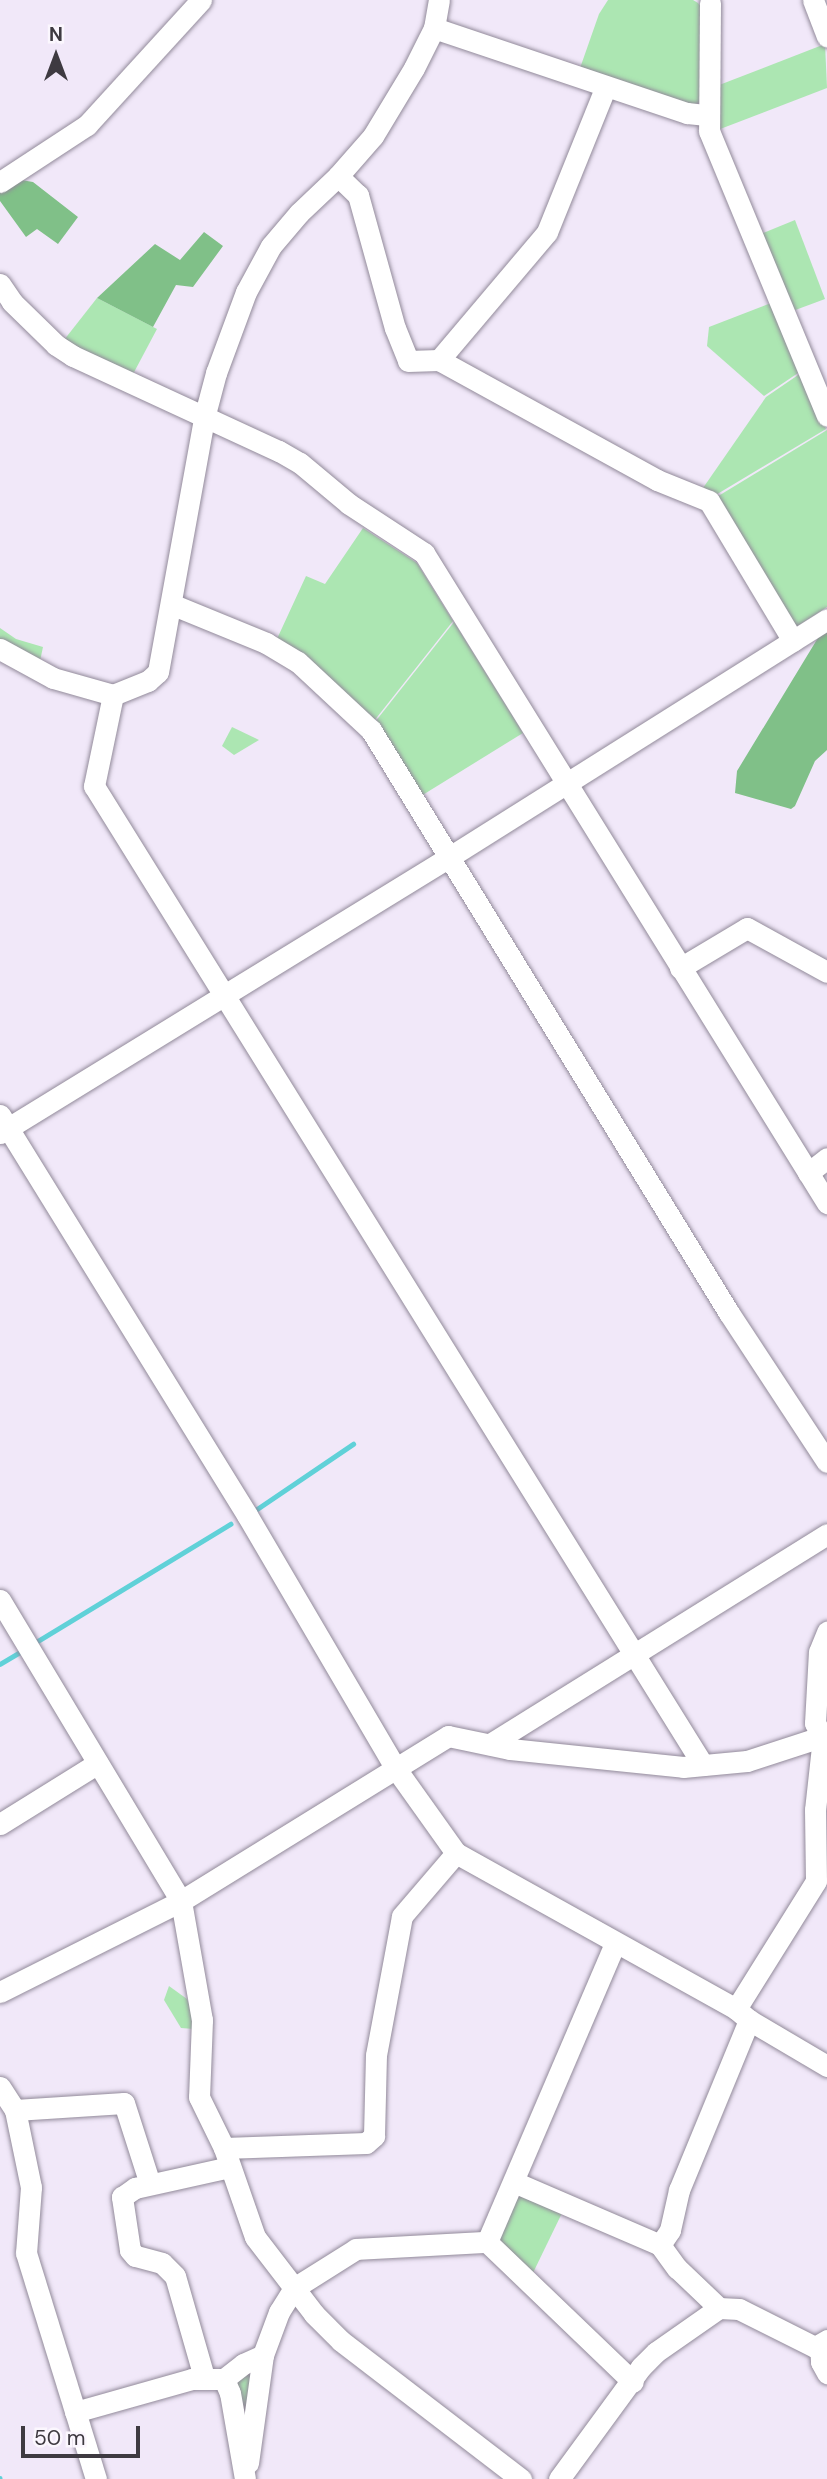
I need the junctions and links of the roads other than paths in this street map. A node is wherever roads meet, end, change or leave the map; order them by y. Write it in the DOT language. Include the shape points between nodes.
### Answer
graph roads {
  1 [pos="201,0"];
  2 [pos="439,0"];
  3 [pos="813,0"];
  4 [pos="711,1"];
  5 [pos="434,28"];
  6 [pos="827,36"];
  7 [pos="606,86"];
  8 [pos="706,116"];
  9 [pos="338,176"];
  10 [pos="0,182"];
  11 [pos="0,284"];
  12 [pos="439,360"];
  13 [pos="827,416"];
  14 [pos="204,418"];
  15 [pos="171,604"];
  16 [pos="827,619"];
  17 [pos="793,641"];
  18 [pos="2,658"];
  19 [pos="113,695"];
  20 [pos="566,783"];
  21 [pos="451,856"];
  22 [pos="680,968"];
  23 [pos="827,972"];
  24 [pos="224,994"];
  25 [pos="3,1125"];
  26 [pos="827,1158"];
  27 [pos="808,1173"];
  28 [pos="827,1203"];
  29 [pos="827,1462"];
  30 [pos="827,1534"];
  31 [pos="0,1600"];
  32 [pos="827,1632"];
  33 [pos="635,1654"];
  34 [pos="825,1736"];
  35 [pos="490,1744"];
  36 [pos="98,1763"];
  37 [pos="703,1765"];
  38 [pos="396,1769"];
  39 [pos="0,1824"];
  40 [pos="456,1853"];
  41 [pos="821,1878"];
  42 [pos="181,1901"];
  43 [pos="615,1943"];
  44 [pos="0,1992"];
  45 [pos="743,2014"];
  46 [pos="827,2066"];
  47 [pos="0,2087"];
  48 [pos="15,2110"];
  49 [pos="227,2157"];
  50 [pos="514,2182"];
  51 [pos="150,2184"];
  52 [pos="487,2242"];
  53 [pos="660,2245"];
  54 [pos="294,2288"];
  55 [pos="719,2308"];
  56 [pos="824,2343"];
  57 [pos="263,2354"];
  58 [pos="827,2373"];
  59 [pos="214,2378"];
  60 [pos="632,2382"];
  61 [pos="75,2412"];
  62 [pos="96,2479"];
  63 [pos="245,2479"];
  64 [pos="521,2479"];
  65 [pos="559,2479"];
  1 -- 10 [label="street" via="87,125"];
  2 -- 5 [label="street"];
  3 -- 6 [label="street"];
  4 -- 8 [label="street"];
  5 -- 7 [label="street"];
  5 -- 9 [label="street" via="373,136"];
  7 -- 8 [label="street"];
  7 -- 12 [label="street" via="547,232"];
  8 -- 13 [label="street"];
  9 -- 12 [label="street" via="358,195 408,361"];
  9 -- 14 [label="street" via="271,246 246,292"];
  11 -- 14 [label="street" via="12,302 73,356"];
  12 -- 17 [label="street" via="657,480 709,501"];
  14 -- 15 [label="street"];
  14 -- 20 [label="street" via="300,463 349,504 424,553"];
  15 -- 19 [label="street" via="158,672"];
  15 -- 21 [label="street" via="266,643 298,662 371,730"];
  16 -- 17 [label="street"];
  17 -- 20 [label="street"];
  18 -- 19 [label="street"];
  19 -- 24 [label="street" via="94,786"];
  20 -- 21 [label="street"];
  20 -- 22 [label="street"];
  21 -- 24 [label="street"];
  21 -- 29 [label="street" via="729,1313"];
  22 -- 23 [label="street" via="747,928"];
  22 -- 27 [label="street"];
  24 -- 25 [label="street"];
  24 -- 33 [label="street"];
  25 -- 38 [label="street" via="247,1515"];
  26 -- 27 [label="street"];
  27 -- 28 [label="street"];
  30 -- 33 [label="street"];
  31 -- 36 [label="street"];
  32 -- 34 [label="street" via="819,1652 816,1723"];
  33 -- 35 [label="street"];
  33 -- 37 [label="street"];
  34 -- 37 [label="street" via="747,1761"];
  34 -- 41 [label="street" via="815,1810"];
  35 -- 37 [label="street" via="643,1764"];
  35 -- 38 [label="street" via="448,1736"];
  36 -- 39 [label="street"];
  36 -- 42 [label="street"];
  38 -- 40 [label="street"];
  38 -- 42 [label="street"];
  40 -- 43 [label="street"];
  40 -- 49 [label="street" via="402,1916 376,2055 374,2136 366,2143"];
  41 -- 45 [label="street"];
  42 -- 44 [label="street"];
  42 -- 49 [label="street" via="202,2020 200,2097"];
  43 -- 45 [label="street"];
  43 -- 50 [label="street"];
  45 -- 46 [label="street"];
  45 -- 53 [label="street" via="679,2189 670,2230"];
  47 -- 48 [label="street"];
  48 -- 51 [label="street" via="124,2103"];
  48 -- 61 [label="street" via="31,2187 26,2253"];
  49 -- 51 [label="street"];
  49 -- 54 [label="street" via="255,2236"];
  50 -- 52 [label="street"];
  50 -- 53 [label="street"];
  51 -- 59 [label="street" via="122,2197 130,2250 135,2256 162,2263 175,2276"];
  52 -- 54 [label="street" via="356,2249"];
  52 -- 60 [label="street"];
  53 -- 55 [label="street"];
  54 -- 57 [label="street"];
  54 -- 64 [label="street" via="341,2341"];
  55 -- 56 [label="street" via="739,2309 816,2347"];
  55 -- 60 [label="street" via="656,2352"];
  56 -- 58 [label="street" via="821,2362"];
  57 -- 59 [label="street"];
  57 -- 63 [label="street"];
  59 -- 61 [label="street"];
  59 -- 63 [label="street" via="230,2393"];
  60 -- 65 [label="street"];
  61 -- 62 [label="street"];
}
